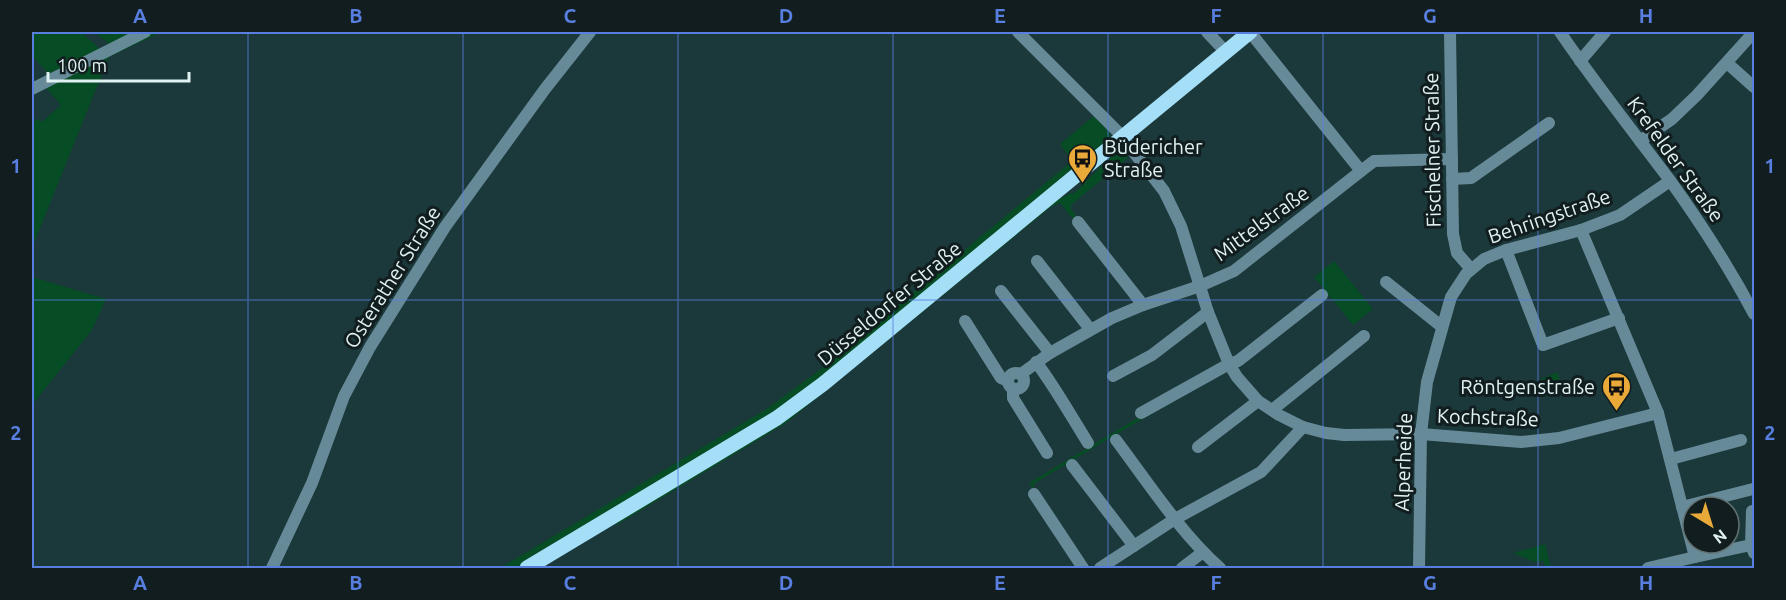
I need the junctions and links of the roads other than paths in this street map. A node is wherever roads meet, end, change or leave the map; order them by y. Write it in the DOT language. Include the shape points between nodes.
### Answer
graph roads {
  1 [pos="145,32"];
  2 [pos="590,32"];
  3 [pos="1018,32"];
  4 [pos="1207,32"];
  5 [pos="1250,32"];
  6 [pos="1450,32"];
  7 [pos="1560,32"];
  8 [pos="1605,32"];
  9 [pos="1755,32"];
  10 [pos="1226,51"];
  11 [pos="1580,61"];
  12 [pos="1727,63"];
  13 [pos="1755,87"];
  14 [pos="32,89"];
  15 [pos="1549,123"];
  16 [pos="1122,137"];
  17 [pos="1640,141"];
  18 [pos="1452,159"];
  19 [pos="1361,171"];
  20 [pos="1452,179"];
  21 [pos="1670,181"];
  22 [pos="1078,222"];
  23 [pos="1581,230"];
  24 [pos="1506,250"];
  25 [pos="1038,261"];
  26 [pos="1471,269"];
  27 [pos="1386,282"];
  28 [pos="1200,286"];
  29 [pos="1001,291"];
  30 [pos="1322,295"];
  31 [pos="1143,305"];
  32 [pos="1208,312"];
  33 [pos="1755,314"];
  34 [pos="1619,318"];
  35 [pos="965,321"];
  36 [pos="1442,326"];
  37 [pos="1090,329"];
  38 [pos="1364,336"];
  39 [pos="1050,353"];
  40 [pos="1036,362"];
  41 [pos="1229,364"];
  42 [pos="1113,376"];
  43 [pos="1011,385"];
  44 [pos="1258,401"];
  45 [pos="1272,410"];
  46 [pos="1658,412"];
  47 [pos="1142,413"];
  48 [pos="1303,427"];
  49 [pos="1421,434"];
  50 [pos="1116,440"];
  51 [pos="1741,440"];
  52 [pos="1088,443"];
  53 [pos="1198,447"];
  54 [pos="1047,453"];
  55 [pos="1671,459"];
  56 [pos="1072,465"];
  57 [pos="1753,489"];
  58 [pos="1034,494"];
  59 [pos="1729,495"];
  60 [pos="1681,503"];
  61 [pos="1752,511"];
  62 [pos="1175,519"];
  63 [pos="1134,546"];
  64 [pos="1753,549"];
  65 [pos="1203,552"];
  66 [pos="1688,562"];
  67 [pos="272,568"];
  68 [pos="527,568"];
  69 [pos="1083,568"];
  70 [pos="1100,568"];
  71 [pos="1182,568"];
  72 [pos="1220,568"];
  73 [pos="1419,568"];
  74 [pos="1648,568"];
  1 -- 14 [label="street"];
  2 -- 67 [label="street, Osterather Straße" via="544,88 445,227 369,347 344,396 312,483"];
  3 -- 16 [label="street"];
  4 -- 10 [label="street"];
  5 -- 10 [label="main road, Düsseldorfer Straße"];
  5 -- 19 [label="street"];
  6 -- 18 [label="street, Fischelner Straße"];
  7 -- 11 [label="street, Krefelder Straße"];
  8 -- 11 [label="street"];
  9 -- 12 [label="street"];
  10 -- 16 [label="main road, Düsseldorfer Straße"];
  11 -- 17 [label="street, Krefelder Straße"];
  12 -- 13 [label="street"];
  12 -- 17 [label="street" via="1672,119"];
  15 -- 20 [label="street" via="1471,178"];
  16 -- 28 [label="street" via="1164,192 1181,225"];
  16 -- 68 [label="main road, Düsseldorfer Straße" via="777,418"];
  17 -- 21 [label="street, Krefelder Straße"];
  18 -- 19 [label="street, Mittelstraße" via="1374,161"];
  18 -- 20 [label="street, Fischelner Straße"];
  19 -- 28 [label="street, Mittelstraße" via="1234,272"];
  20 -- 26 [label="street, Fischelner Straße" via="1457,253"];
  21 -- 23 [label="street, Behringstraße" via="1620,215"];
  21 -- 33 [label="street, Krefelder Straße"];
  22 -- 31 [label="street"];
  23 -- 24 [label="street, Behringstraße"];
  23 -- 34 [label="street"];
  24 -- 26 [label="street, Behringstraße"];
  24 -- 34 [label="street" via="1543,345"];
  25 -- 37 [label="street"];
  26 -- 36 [label="street" via="1451,297"];
  27 -- 36 [label="street"];
  28 -- 31 [label="street, Mittelstraße"];
  28 -- 32 [label="street"];
  29 -- 39 [label="street"];
  30 -- 41 [label="street"];
  31 -- 37 [label="street, Mittelstraße"];
  32 -- 41 [label="street"];
  32 -- 42 [label="street" via="1152,356"];
  34 -- 46 [label="street"];
  35 -- 43 [label="street" via="1001,378"];
  36 -- 49 [label="street, Alperheide" via="1427,382"];
  37 -- 39 [label="street, Mittelstraße"];
  38 -- 45 [label="street"];
  39 -- 40 [label="street, Mittelstraße"];
  40 -- 43 [label="street, Mittelstraße" via="1021,374 1024,384 1018,389"];
  40 -- 52 [label="street"];
  41 -- 44 [label="street"];
  41 -- 47 [label="street"];
  43 -- 54 [label="street" via="1013,398"];
  44 -- 45 [label="street"];
  44 -- 53 [label="street"];
  45 -- 48 [label="street"];
  46 -- 49 [label="street, Kochstraße" via="1564,437 1521,442"];
  46 -- 55 [label="street"];
  48 -- 49 [label="street" via="1344,435"];
  48 -- 62 [label="street" via="1261,472"];
  49 -- 73 [label="street, Alperheide"];
  50 -- 62 [label="street"];
  51 -- 55 [label="street"];
  55 -- 60 [label="street"];
  56 -- 63 [label="street"];
  57 -- 59 [label="street"];
  58 -- 69 [label="street"];
  61 -- 64 [label="street"];
  62 -- 63 [label="street"];
  62 -- 65 [label="street"];
  63 -- 70 [label="street"];
  64 -- 66 [label="street"];
  65 -- 71 [label="street"];
  65 -- 72 [label="street"];
  66 -- 74 [label="street"];
}
